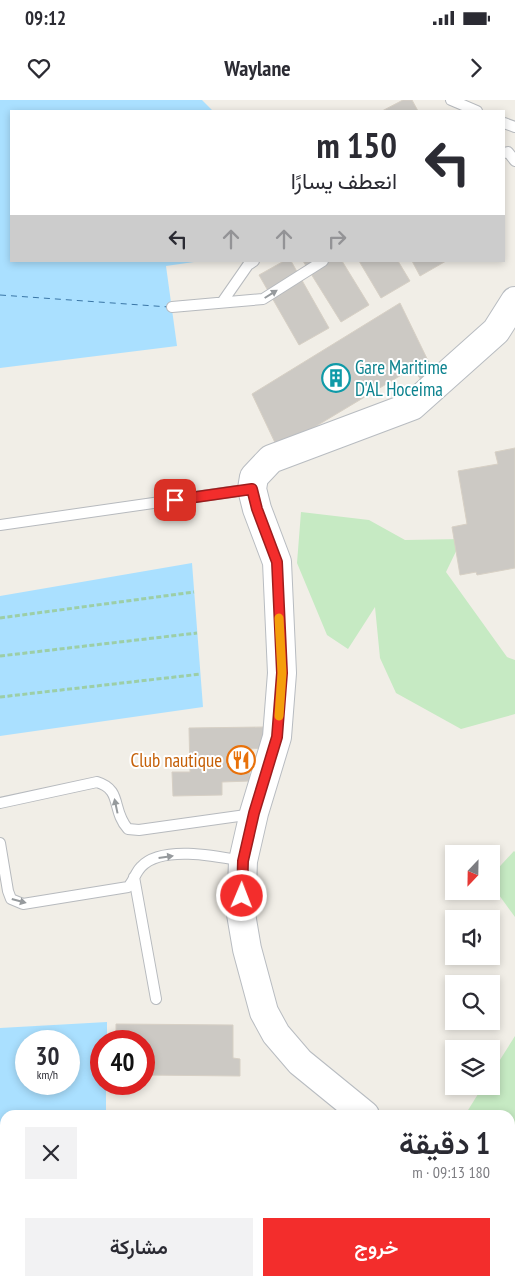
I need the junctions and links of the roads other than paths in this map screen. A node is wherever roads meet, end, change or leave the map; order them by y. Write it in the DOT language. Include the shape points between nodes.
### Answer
graph roads {
  1 [pos="452,100"];
  2 [pos="475,110"];
  3 [pos="505,153"];
  4 [pos="515,161"];
  5 [pos="252,262"];
  6 [pos="321,262"];
  7 [pos="224,301"];
  8 [pos="515,301"];
  9 [pos="172,307"];
  10 [pos="252,489"];
  11 [pos="0,525"];
  12 [pos="0,803"];
  13 [pos="254,813"];
  14 [pos="0,843"];
  15 [pos="243,861"];
  16 [pos="134,876"];
  17 [pos="156,999"];
  18 [pos="359,1110"];
  1 -- 2 [label="lane"];
  3 -- 4 [label="lane"];
  5 -- 7 [label="lane"];
  7 -- 6 [label="lane, one-way" via="263,299"];
  7 -- 9 [label="lane"];
  8 -- 10 [label="street" via="496,331 412,406 271,459 254,477"];
  10 -- 11 [label="lane"];
  10 -- 13 [label="street" via="277,562 282,673 277,737"];
  13 -- 12 [label="lane, one-way" via="128,830 119,819 113,792 108,785 97,782"];
  13 -- 15 [label="street"];
  14 -- 16 [label="lane, one-way" via="11,899 23,904 128,887"];
  16 -- 15 [label="lane, one-way" via="141,866 170,856 195,853"];
  15 -- 18 [label="street" via="241,914 264,1012 276,1034 300,1062"];
  16 -- 17 [label="lane"];
}
